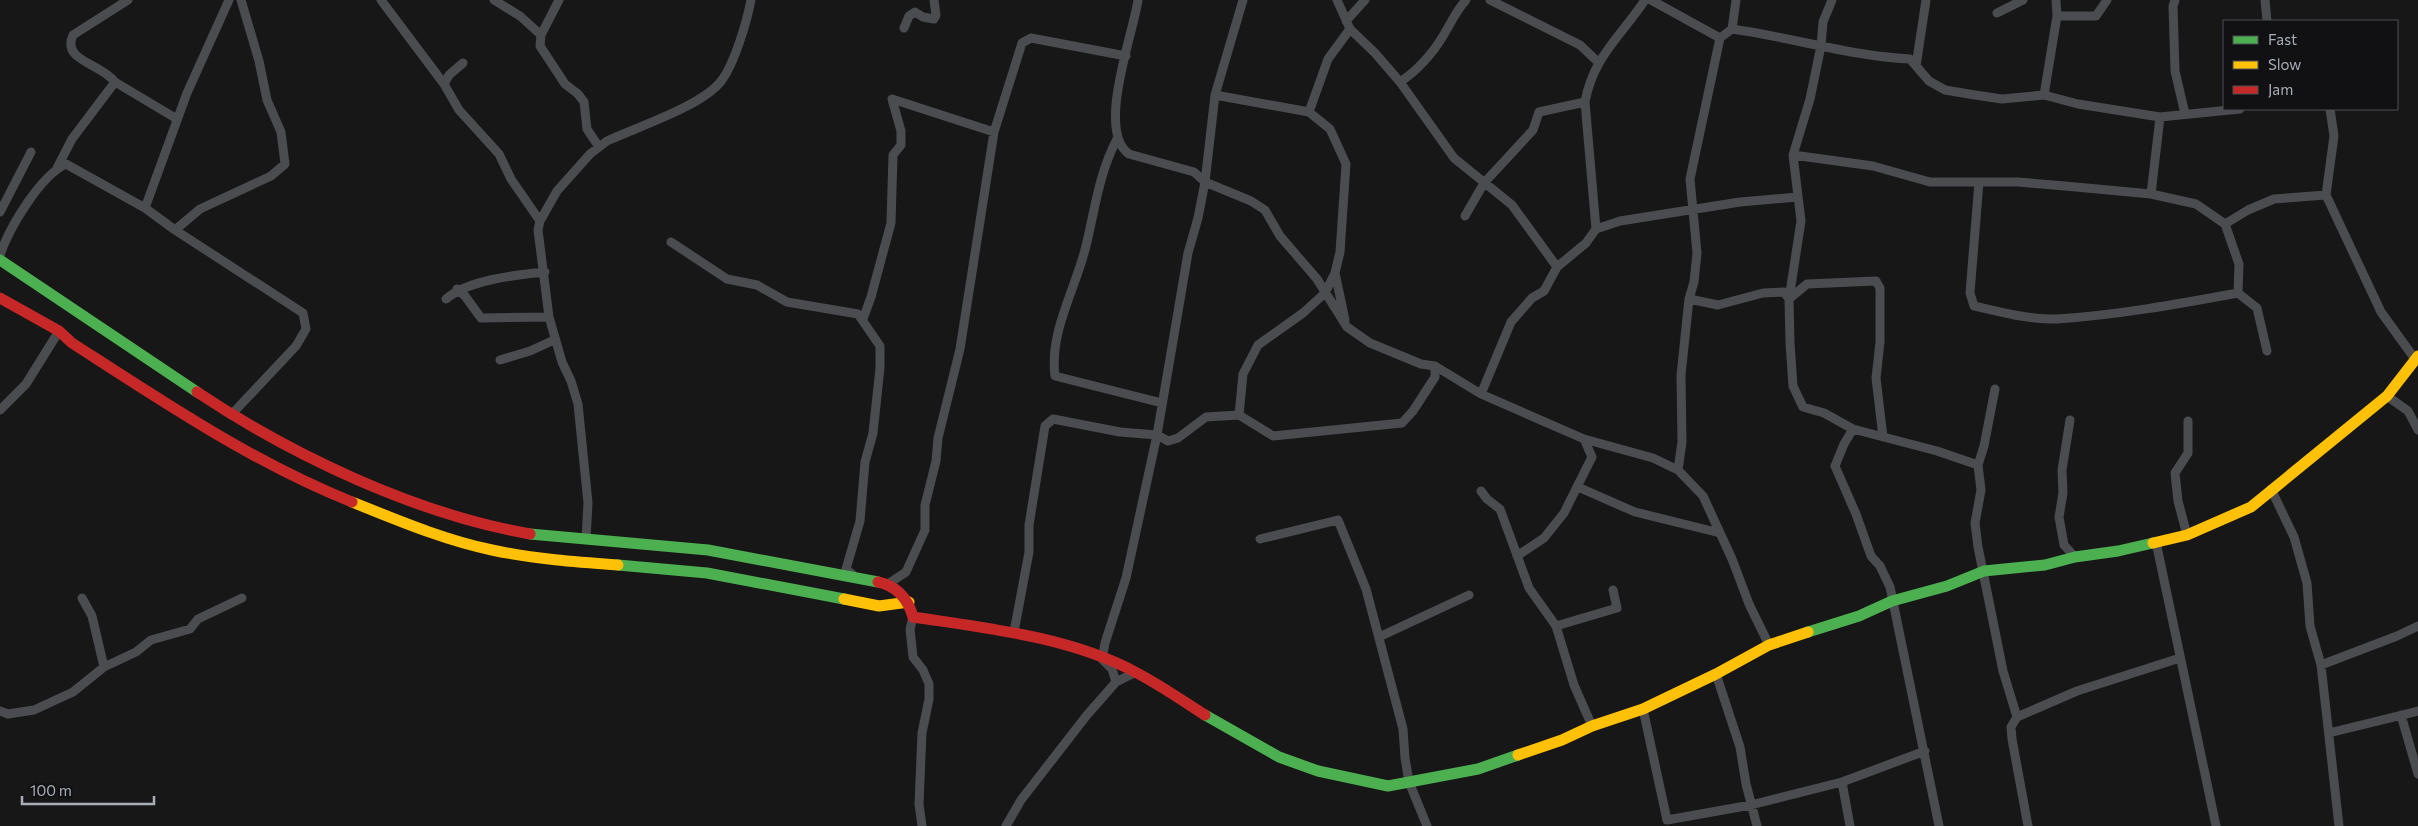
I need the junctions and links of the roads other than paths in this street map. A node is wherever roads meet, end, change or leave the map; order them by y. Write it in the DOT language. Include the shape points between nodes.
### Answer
graph roads {
  1 [pos="128,0"];
  2 [pos="228,0"];
  3 [pos="241,0"];
  4 [pos="381,0"];
  5 [pos="494,0"];
  6 [pos="559,0"];
  7 [pos="751,0"];
  8 [pos="934,0"];
  9 [pos="1138,0"];
  10 [pos="1243,0"];
  11 [pos="1337,0"];
  12 [pos="1365,0"];
  13 [pos="1466,0"];
  14 [pos="1490,0"];
  15 [pos="1645,0"];
  16 [pos="1651,0"];
  17 [pos="1736,0"];
  18 [pos="1832,0"];
  19 [pos="1926,0"];
  20 [pos="2023,0"];
  21 [pos="2056,0"];
  22 [pos="2106,0"];
  23 [pos="2175,0"];
  24 [pos="2265,0"];
  25 [pos="1996,14"];
  26 [pos="2058,16"];
  27 [pos="2267,20"];
  28 [pos="1348,25"];
  29 [pos="904,28"];
  30 [pos="1732,29"];
  31 [pos="541,35"];
  32 [pos="1720,38"];
  33 [pos="1821,46"];
  34 [pos="1126,56"];
  35 [pos="1598,62"];
  36 [pos="463,63"];
  37 [pos="1916,66"];
  38 [pos="116,82"];
  39 [pos="1400,82"];
  40 [pos="444,84"];
  41 [pos="1215,95"];
  42 [pos="2044,95"];
  43 [pos="1586,102"];
  44 [pos="2229,110"];
  45 [pos="2330,110"];
  46 [pos="1309,112"];
  47 [pos="2185,114"];
  48 [pos="2160,117"];
  49 [pos="177,119"];
  50 [pos="994,132"];
  51 [pos="1117,139"];
  52 [pos="599,147"];
  53 [pos="31,152"];
  54 [pos="1793,155"];
  55 [pos="57,168"];
  56 [pos="1205,182"];
  57 [pos="1979,182"];
  58 [pos="1484,183"];
  59 [pos="2151,194"];
  60 [pos="2326,196"];
  61 [pos="1797,197"];
  62 [pos="145,208"];
  63 [pos="1692,211"];
  64 [pos="0,212"];
  65 [pos="1465,216"];
  66 [pos="540,221"];
  67 [pos="2225,224"];
  68 [pos="1596,229"];
  69 [pos="175,230"];
  70 [pos="671,242"];
  71 [pos="0,256"];
  72 [pos="0,260"];
  73 [pos="1557,267"];
  74 [pos="544,272"];
  75 [pos="1336,273"];
  76 [pos="457,289"];
  77 [pos="1325,293"];
  78 [pos="2238,293"];
  79 [pos="0,298"];
  80 [pos="446,299"];
  81 [pos="1689,299"];
  82 [pos="1789,299"];
  83 [pos="549,317"];
  84 [pos="863,319"];
  85 [pos="1347,328"];
  86 [pos="59,331"];
  87 [pos="556,342"];
  88 [pos="2267,351"];
  89 [pos="2416,357"];
  90 [pos="500,360"];
  91 [pos="1434,366"];
  92 [pos="1995,389"];
  93 [pos="1481,394"];
  94 [pos="2387,396"];
  95 [pos="1162,403"];
  96 [pos="0,410"];
  97 [pos="231,415"];
  98 [pos="1239,415"];
  99 [pos="2070,420"];
  100 [pos="2188,421"];
  101 [pos="1853,429"];
  102 [pos="2418,430"];
  103 [pos="1157,435"];
  104 [pos="1883,437"];
  105 [pos="1584,439"];
  106 [pos="1978,465"];
  107 [pos="1678,470"];
  108 [pos="1578,486"];
  109 [pos="2271,489"];
  110 [pos="1481,491"];
  111 [pos="1720,533"];
  112 [pos="2187,535"];
  113 [pos="586,539"];
  114 [pos="1260,539"];
  115 [pos="2156,542"];
  116 [pos="1517,556"];
  117 [pos="2075,557"];
  118 [pos="1984,572"];
  119 [pos="855,577"];
  120 [pos="888,584"];
  121 [pos="1613,590"];
  122 [pos="1469,595"];
  123 [pos="82,598"];
  124 [pos="242,598"];
  125 [pos="1892,601"];
  126 [pos="909,602"];
  127 [pos="913,617"];
  128 [pos="1556,626"];
  129 [pos="2418,626"];
  130 [pos="1014,632"];
  131 [pos="1379,637"];
  132 [pos="1768,645"];
  133 [pos="2180,658"];
  134 [pos="1102,659"];
  135 [pos="2321,665"];
  136 [pos="104,667"];
  137 [pos="1136,672"];
  138 [pos="1716,674"];
  139 [pos="1116,682"];
  140 [pos="1643,709"];
  141 [pos="0,711"];
  142 [pos="2418,711"];
  143 [pos="2401,715"];
  144 [pos="2017,717"];
  145 [pos="1592,726"];
  146 [pos="2329,733"];
  147 [pos="1924,751"];
  148 [pos="2418,774"];
  149 [pos="1409,782"];
  150 [pos="1842,782"];
  151 [pos="1751,805"];
  152 [pos="1667,823"];
  153 [pos="922,826"];
  154 [pos="1006,826"];
  155 [pos="1427,826"];
  156 [pos="1757,826"];
  157 [pos="1850,826"];
  158 [pos="1939,826"];
  159 [pos="2028,826"];
  160 [pos="2216,826"];
  161 [pos="2339,826"];
  1 -- 38 [label="street" via="73,35 70,43 74,55 110,75"];
  2 -- 49 [label="street"];
  3 -- 69 [label="street" via="267,100 281,132 285,164 271,176 200,209"];
  4 -- 40 [label="street"];
  5 -- 31 [label="street" via="520,16"];
  6 -- 31 [label="street"];
  7 -- 52 [label="street" via="746,25 728,68 714,88 693,103"];
  8 -- 29 [label="street" via="934,19 915,12 909,16"];
  9 -- 34 [label="street"];
  10 -- 41 [label="street"];
  11 -- 28 [label="street"];
  12 -- 28 [label="street"];
  13 -- 39 [label="street" via="1455,12 1431,54"];
  14 -- 35 [label="street" via="1580,45"];
  15 -- 35 [label="street"];
  16 -- 32 [label="street"];
  17 -- 30 [label="street"];
  18 -- 33 [label="street" via="1823,22"];
  19 -- 37 [label="street"];
  20 -- 25 [label="street"];
  21 -- 26 [label="street"];
  22 -- 26 [label="street" via="2096,16"];
  23 -- 47 [label="street" via="2175,71"];
  24 -- 27 [label="street"];
  26 -- 42 [label="street"];
  28 -- 39 [label="street"];
  28 -- 46 [label="street" via="1328,59"];
  30 -- 32 [label="street"];
  30 -- 33 [label="street" via="1778,35"];
  31 -- 52 [label="street" via="540,46 566,84 584,102 587,128"];
  32 -- 63 [label="street" via="1690,179"];
  33 -- 37 [label="street" via="1910,59"];
  33 -- 54 [label="street"];
  34 -- 50 [label="street" via="1031,38 1026,40 1022,43"];
  34 -- 51 [label="street" via="1117,84"];
  35 -- 43 [label="street" via="1589,82"];
  36 -- 40 [label="street"];
  37 -- 42 [label="street" via="1929,81 1945,90 2002,99"];
  38 -- 49 [label="street"];
  38 -- 55 [label="street" via="72,139"];
  39 -- 58 [label="street" via="1454,158"];
  40 -- 66 [label="street" via="459,110 498,154"];
  41 -- 46 [label="street"];
  41 -- 56 [label="street"];
  42 -- 48 [label="street" via="2078,104"];
  43 -- 58 [label="street" via="1539,112 1533,130"];
  43 -- 68 [label="street"];
  44 -- 47 [label="street"];
  45 -- 60 [label="street" via="2334,136"];
  46 -- 75 [label="street" via="1330,129 1346,164"];
  47 -- 48 [label="street"];
  48 -- 59 [label="street"];
  49 -- 62 [label="street"];
  50 -- 84 [label="street" via="892,99 901,131 901,144 893,155 891,223"];
  50 -- 120 [label="street" via="960,349 938,438 925,505 924,530 906,572"];
  51 -- 56 [label="street" via="1121,149 1128,154 1194,172"];
  51 -- 95 [label="street" via="1106,158 1086,247 1061,325 1053,362 1055,376"];
  52 -- 66 [label="street" via="572,172"];
  53 -- 64 [label="street"];
  54 -- 57 [label="street" via="1873,166 1930,182"];
  54 -- 61 [label="street"];
  55 -- 62 [label="street" via="66,164"];
  55 -- 71 [label="street" via="25,208"];
  56 -- 77 [label="street" via="1251,201 1264,210 1280,236"];
  56 -- 95 [label="street" via="1188,253"];
  57 -- 59 [label="street" via="2018,182"];
  57 -- 78 [label="street" via="1970,293 1974,306 2056,319 2144,310"];
  58 -- 65 [label="street"];
  58 -- 73 [label="street" via="1512,205"];
  59 -- 67 [label="street" via="2196,204"];
  60 -- 67 [label="street" via="2274,199"];
  60 -- 89 [label="street" via="2381,312"];
  61 -- 63 [label="street" via="1740,202"];
  61 -- 82 [label="street" via="1801,221"];
  62 -- 69 [label="street"];
  63 -- 68 [label="street" via="1620,221"];
  63 -- 81 [label="street" via="1697,253"];
  66 -- 74 [label="street"];
  67 -- 78 [label="street" via="2239,264"];
  68 -- 73 [label="street" via="1586,243"];
  69 -- 97 [label="street" via="303,313 306,329 296,346"];
  70 -- 84 [label="street" via="727,279 756,285 787,302 858,314"];
  72 -- 97 [label="main road"];
  73 -- 93 [label="street" via="1544,291 1532,298 1511,322"];
  74 -- 76 [label="street"];
  74 -- 83 [label="street"];
  75 -- 77 [label="street"];
  75 -- 85 [label="street"];
  76 -- 80 [label="street"];
  76 -- 83 [label="street" via="481,318"];
  77 -- 85 [label="street"];
  77 -- 98 [label="street" via="1258,345 1243,374"];
  78 -- 88 [label="street" via="2257,308"];
  79 -- 86 [label="main road"];
  81 -- 82 [label="street" via="1718,305 1763,293 1784,292"];
  81 -- 107 [label="street" via="1681,375 1682,442"];
  82 -- 101 [label="street" via="1793,386 1803,407 1824,413"];
  82 -- 104 [label="street" via="1807,284 1876,281 1880,288 1880,342 1876,378"];
  83 -- 87 [label="street"];
  84 -- 119 [label="street" via="880,346 880,368 873,433 865,462 860,521 846,569"];
  85 -- 91 [label="street" via="1420,364"];
  86 -- 96 [label="street" via="26,384"];
  86 -- 126 [label="main road" via="103,363 276,468 420,529 491,550 542,559 706,573 879,606"];
  87 -- 90 [label="street" via="554,340 530,352"];
  87 -- 113 [label="street" via="578,404 588,503"];
  89 -- 94 [label="main road"];
  91 -- 93 [label="street"];
  91 -- 98 [label="street" via="1435,377 1402,423 1273,436"];
  92 -- 106 [label="street"];
  93 -- 105 [label="street"];
  94 -- 102 [label="street" via="2408,411"];
  94 -- 109 [label="main road"];
  95 -- 103 [label="street"];
  97 -- 113 [label="main road" via="322,465 428,507 496,528"];
  98 -- 103 [label="street" via="1203,418 1178,438 1168,441"];
  99 -- 117 [label="street" via="2059,517 2064,545"];
  100 -- 112 [label="street" via="2188,453 2175,473"];
  101 -- 104 [label="street"];
  101 -- 125 [label="street" via="1835,466 1871,556 1890,587"];
  103 -- 130 [label="street" via="1120,432 1053,419 1048,421"];
  103 -- 134 [label="street" via="1126,578"];
  104 -- 106 [label="street"];
  105 -- 107 [label="street" via="1653,458"];
  105 -- 108 [label="street" via="1592,457"];
  106 -- 118 [label="street" via="1981,490 1975,523"];
  107 -- 111 [label="street" via="1703,496"];
  108 -- 111 [label="street" via="1635,512"];
  108 -- 116 [label="street" via="1564,512 1544,538"];
  109 -- 112 [label="main road" via="2251,508"];
  109 -- 135 [label="street" via="2289,524 2307,582 2310,626"];
  110 -- 116 [label="street" via="1500,509"];
  111 -- 132 [label="street"];
  112 -- 115 [label="main road"];
  113 -- 119 [label="main road" via="708,550"];
  114 -- 131 [label="street" via="1338,520 1366,589"];
  115 -- 117 [label="main road"];
  115 -- 133 [label="street"];
  116 -- 128 [label="street" via="1529,588"];
  117 -- 118 [label="main road"];
  118 -- 125 [label="main road"];
  118 -- 144 [label="street" via="2003,671"];
  119 -- 120 [label="main road"];
  120 -- 126 [label="main road"];
  121 -- 128 [label="street" via="1617,608"];
  122 -- 131 [label="street"];
  123 -- 136 [label="street" via="92,616"];
  124 -- 136 [label="street" via="198,619 190,629 151,640 136,652"];
  125 -- 132 [label="main road" via="1858,616"];
  125 -- 147 [label="street"];
  126 -- 127 [label="main road"];
  127 -- 130 [label="main road"];
  127 -- 153 [label="street" via="910,629 913,657 929,684 922,733 919,804"];
  128 -- 145 [label="street" via="1574,685"];
  129 -- 135 [label="street"];
  130 -- 134 [label="main road" via="1079,649"];
  131 -- 149 [label="street" via="1403,729"];
  132 -- 138 [label="main road"];
  133 -- 144 [label="street" via="2077,690"];
  133 -- 160 [label="street"];
  134 -- 137 [label="main road"];
  134 -- 139 [label="street" via="1112,670"];
  135 -- 146 [label="street"];
  136 -- 141 [label="street" via="73,692 34,710 8,714"];
  137 -- 139 [label="street"];
  137 -- 149 [label="main road" via="1279,757 1318,771 1388,786"];
  138 -- 140 [label="main road"];
  138 -- 151 [label="street" via="1740,747"];
  139 -- 154 [label="street" via="1022,800"];
  140 -- 145 [label="main road"];
  140 -- 152 [label="street"];
  142 -- 143 [label="street"];
  143 -- 146 [label="street"];
  143 -- 148 [label="street"];
  144 -- 159 [label="street" via="2011,727 2012,739"];
  145 -- 149 [label="main road" via="1562,740 1478,769"];
  146 -- 161 [label="street"];
  147 -- 150 [label="street"];
  147 -- 158 [label="street"];
  149 -- 155 [label="street"];
  150 -- 151 [label="street"];
  150 -- 157 [label="street"];
  151 -- 152 [label="street"];
  151 -- 156 [label="street"];
}
